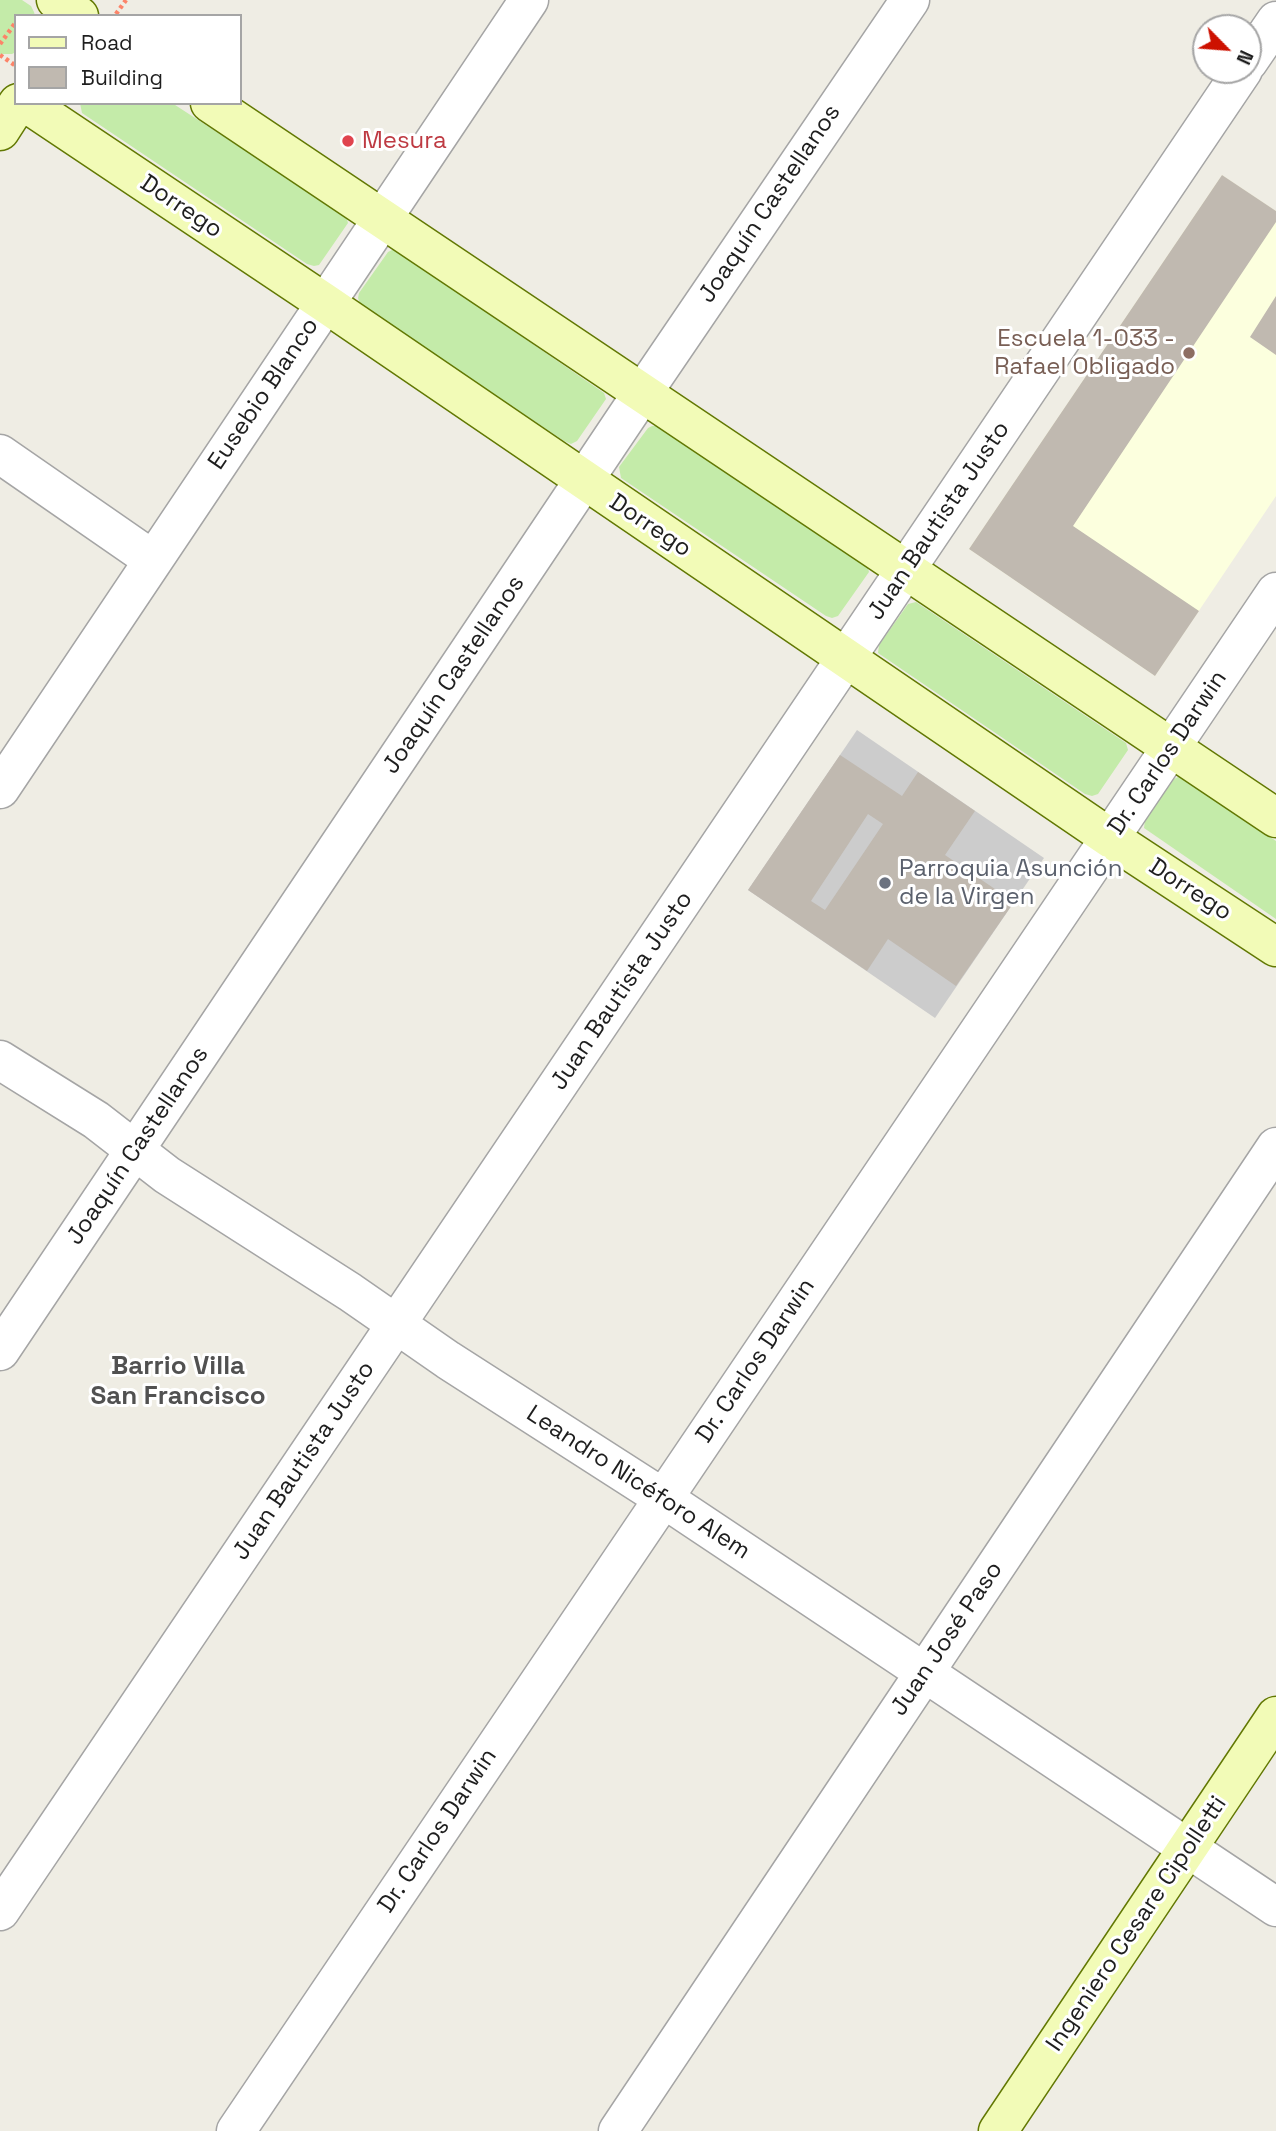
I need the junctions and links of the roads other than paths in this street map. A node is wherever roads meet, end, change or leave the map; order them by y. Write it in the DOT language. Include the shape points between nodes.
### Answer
graph roads {
  1 [pos="56,0"];
  2 [pos="529,0"];
  3 [pos="910,0"];
  4 [pos="76,14"];
  5 [pos="1276,21"];
  6 [pos="1262,42"];
  7 [pos="1234,84"];
  8 [pos="18,105"];
  9 [pos="29,105"];
  10 [pos="213,105"];
  11 [pos="0,131"];
  12 [pos="383,218"];
  13 [pos="325,303"];
  14 [pos="643,393"];
  15 [pos="0,454"];
  16 [pos="584,480"];
  17 [pos="153,560"];
  18 [pos="905,569"];
  19 [pos="1276,592"];
  20 [pos="846,658"];
  21 [pos="1171,748"];
  22 [pos="0,789"];
  23 [pos="1276,818"];
  24 [pos="1110,838"];
  25 [pos="1276,947"];
  26 [pos="0,1060"];
  27 [pos="1276,1147"];
  28 [pos="135,1151"];
  29 [pos="396,1324"];
  30 [pos="0,1351"];
  31 [pos="663,1499"];
  32 [pos="926,1672"];
  33 [pos="1276,1716"];
  34 [pos="1188,1848"];
  35 [pos="1276,1907"];
  36 [pos="0,1911"];
  37 [pos="236,2131"];
  38 [pos="618,2131"];
  39 [pos="998,2131"];
  1 -- 4 [label="main road"];
  2 -- 12 [label="street, Eusebio Blanco"];
  3 -- 14 [label="street, Joaquín Castellanos"];
  5 -- 6 [label="street"];
  7 -- 18 [label="street, Juan Bautista Justo"];
  8 -- 11 [label="main road"];
  9 -- 13 [label="main road, Dorrego"];
  10 -- 12 [label="main road"];
  12 -- 13 [label="street, Eusebio Blanco"];
  12 -- 14 [label="main road"];
  13 -- 16 [label="main road, Dorrego"];
  13 -- 17 [label="street, Eusebio Blanco"];
  14 -- 16 [label="street, Joaquín Castellanos"];
  14 -- 18 [label="main road"];
  15 -- 17 [label="street"];
  16 -- 20 [label="main road, Dorrego"];
  16 -- 28 [label="street, Joaquín Castellanos"];
  17 -- 22 [label="street, Eusebio Blanco"];
  18 -- 20 [label="street, Juan Bautista Justo"];
  18 -- 21 [label="main road"];
  19 -- 21 [label="street, Dr. Carlos Darwin"];
  20 -- 24 [label="main road, Dorrego"];
  20 -- 29 [label="street, Juan Bautista Justo"];
  21 -- 23 [label="main road"];
  21 -- 24 [label="street, Dr. Carlos Darwin"];
  24 -- 25 [label="main road, Dorrego"];
  24 -- 31 [label="street, Dr. Carlos Darwin"];
  26 -- 28 [label="street, Leandro Nicéforo Alem" via="96,1120"];
  27 -- 32 [label="street, Juan José Paso"];
  28 -- 29 [label="street, Leandro Nicéforo Alem"];
  28 -- 30 [label="street, Joaquín Castellanos"];
  29 -- 31 [label="street, Leandro Nicéforo Alem"];
  29 -- 36 [label="street, Juan Bautista Justo"];
  31 -- 32 [label="street, Leandro Nicéforo Alem"];
  31 -- 37 [label="street, Dr. Carlos Darwin"];
  32 -- 34 [label="street, Leandro Nicéforo Alem"];
  32 -- 38 [label="street, Juan José Paso"];
  33 -- 34 [label="main road, Ingeniero Cesare Cipolletti"];
  34 -- 35 [label="street, Leandro Nicéforo Alem"];
  34 -- 39 [label="main road, Ingeniero Cesare Cipolletti"];
}
